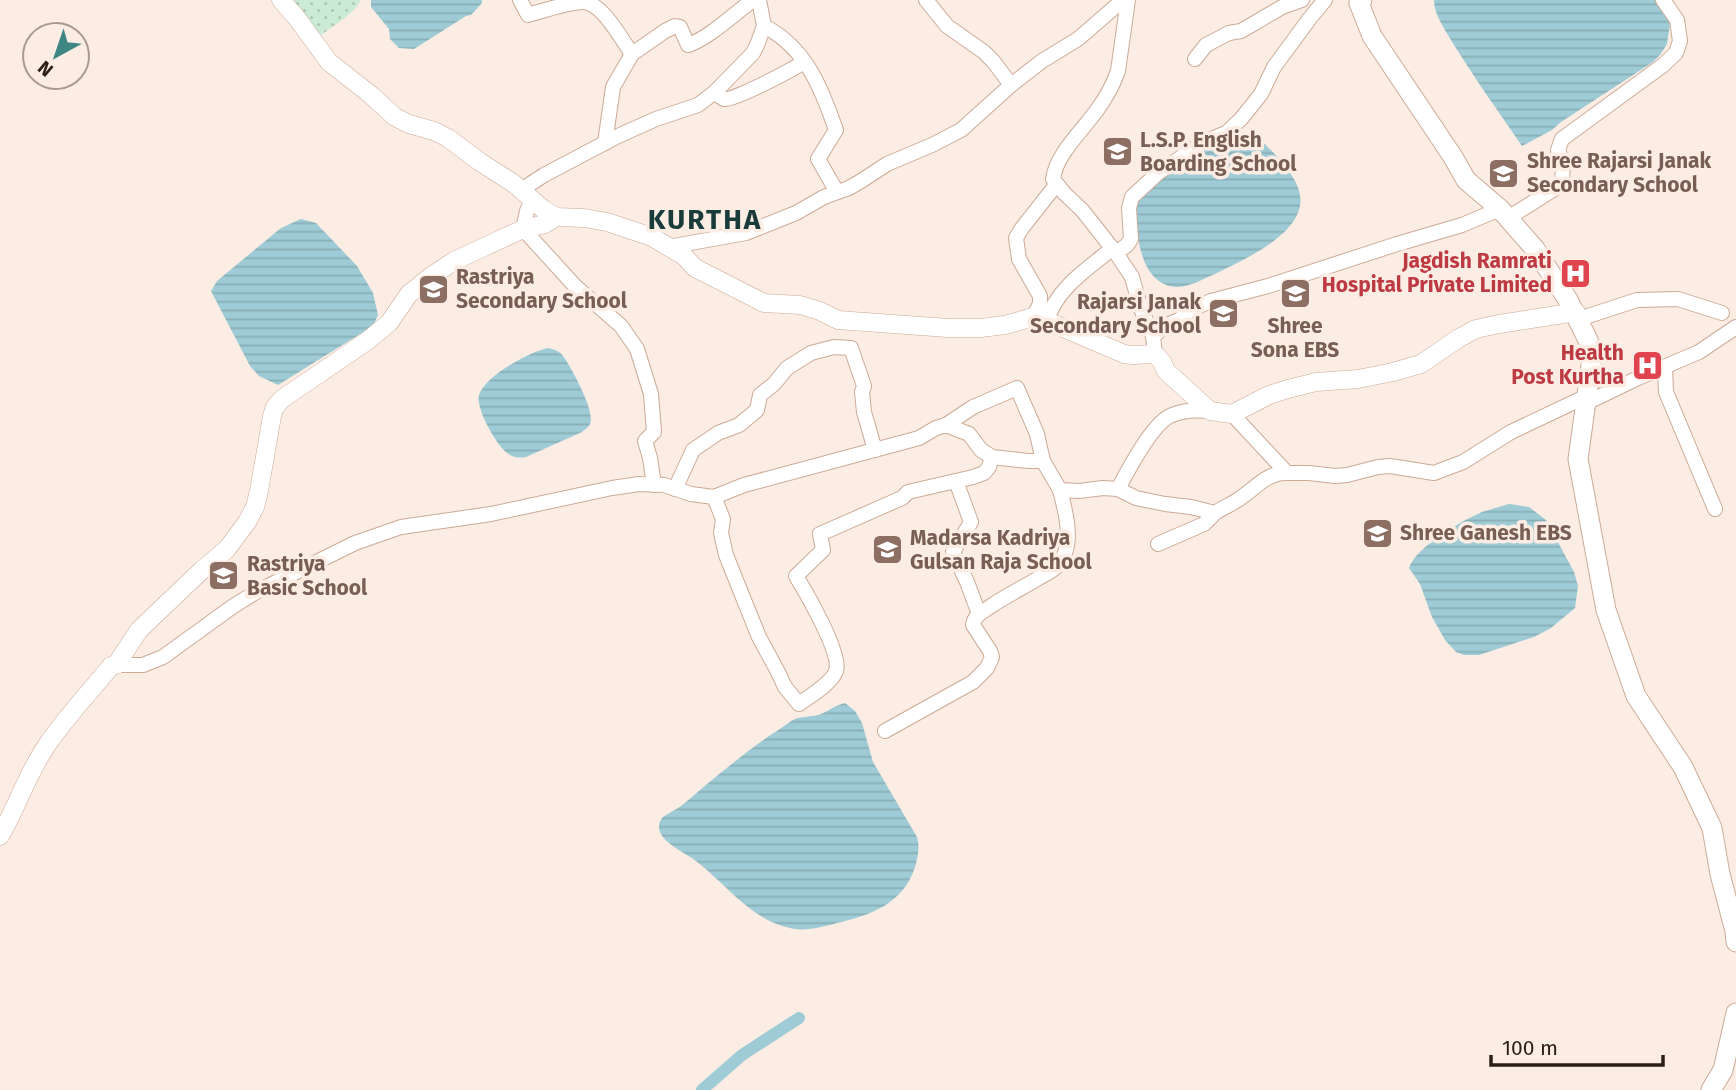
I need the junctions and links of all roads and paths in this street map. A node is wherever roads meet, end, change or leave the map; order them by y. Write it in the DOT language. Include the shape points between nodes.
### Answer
graph roads {
  1 [pos="281,0"];
  2 [pos="520,0"];
  3 [pos="752,0"];
  4 [pos="759,0"];
  5 [pos="926,0"];
  6 [pos="1125,0"];
  7 [pos="1302,0"];
  8 [pos="1325,0"];
  9 [pos="1663,0"];
  10 [pos="1359,1"];
  11 [pos="764,26"];
  12 [pos="632,54"];
  13 [pos="1195,59"];
  14 [pos="804,62"];
  15 [pos="1010,85"];
  16 [pos="715,92"];
  17 [pos="605,143"];
  18 [pos="1056,185"];
  19 [pos="837,192"];
  20 [pos="527,194"];
  21 [pos="1504,214"];
  22 [pos="556,217"];
  23 [pos="523,229"];
  24 [pos="668,247"];
  25 [pos="1113,250"];
  26 [pos="1722,313"];
  27 [pos="1577,316"];
  28 [pos="1040,319"];
  29 [pos="1736,327"];
  30 [pos="1153,336"];
  31 [pos="1155,354"];
  32 [pos="1665,367"];
  33 [pos="1586,400"];
  34 [pos="1210,411"];
  35 [pos="1232,414"];
  36 [pos="946,425"];
  37 [pos="875,450"];
  38 [pos="992,457"];
  39 [pos="1043,461"];
  40 [pos="1287,473"];
  41 [pos="956,481"];
  42 [pos="654,485"];
  43 [pos="675,489"];
  44 [pos="1060,489"];
  45 [pos="1118,489"];
  46 [pos="714,497"];
  47 [pos="1715,509"];
  48 [pos="1215,513"];
  49 [pos="1158,544"];
  50 [pos="979,614"];
  51 [pos="116,665"];
  52 [pos="885,731"];
  53 [pos="0,836"];
  54 [pos="1736,942"];
  55 [pos="1736,1013"];
  56 [pos="1711,1090"];
  1 -- 20 [label="street" via="329,62 395,117 448,138"];
  2 -- 12 [label="street" via="528,15 592,3"];
  3 -- 12 [label="street" via="692,44 688,45 680,27 674,26"];
  4 -- 11 [label="street"];
  5 -- 15 [label="street" via="947,26 993,61"];
  6 -- 15 [label="street"];
  6 -- 18 [label="street" via="1118,71 1098,108 1058,161"];
  7 -- 13 [label="street" via="1206,45"];
  8 -- 25 [label="street" via="1273,67 1261,94 1241,119 1226,133 1202,143 1158,173 1132,197 1131,239"];
  9 -- 21 [label="street" via="1677,20 1680,41 1676,53 1562,139 1558,150 1562,184"];
  10 -- 21 [label="main road" via="1372,36 1466,180"];
  11 -- 14 [label="street" via="788,42"];
  11 -- 16 [label="street" via="753,53"];
  12 -- 17 [label="street" via="613,88"];
  14 -- 16 [label="street" via="730,98 723,99"];
  14 -- 19 [label="street" via="824,96 836,130 818,159"];
  15 -- 19 [label="street" via="961,130"];
  16 -- 17 [label="street" via="698,105 656,118"];
  17 -- 20 [label="street" via="544,175"];
  18 -- 25 [label="street"];
  18 -- 28 [label="street" via="1016,238 1019,259 1040,296"];
  19 -- 24 [label="street" via="746,233"];
  20 -- 22 [label="street"];
  20 -- 23 [label="street"];
  21 -- 27 [label="main road" via="1535,250"];
  21 -- 30 [label="street" via="1211,301"];
  22 -- 23 [label="street"];
  22 -- 24 [label="street" via="607,222"];
  23 -- 42 [label="street" via="575,286 621,326 637,349 651,394 654,432 645,441"];
  23 -- 51 [label="street" via="430,277 409,295 389,323 282,399 272,416 259,491 247,522 227,550 139,630"];
  24 -- 28 [label="street" via="695,268 764,303 800,305 838,320 981,328"];
  25 -- 28 [label="street" via="1068,285"];
  25 -- 30 [label="street" via="1132,277"];
  26 -- 27 [label="street" via="1678,299 1637,299"];
  27 -- 33 [label="main road" via="1592,358"];
  27 -- 35 [label="street" via="1476,330 1421,364 1288,389"];
  28 -- 31 [label="street" via="1124,354"];
  29 -- 32 [label="street" via="1699,352"];
  30 -- 31 [label="street"];
  31 -- 34 [label="street" via="1166,371"];
  32 -- 33 [label="street"];
  32 -- 47 [label="street" via="1665,392"];
  33 -- 40 [label="street" via="1434,472 1390,466 1335,476"];
  33 -- 54 [label="main road" via="1578,459 1606,610 1636,696 1683,767 1712,828"];
  34 -- 35 [label="street"];
  34 -- 45 [label="street" via="1171,415 1165,420"];
  35 -- 40 [label="street"];
  36 -- 37 [label="street"];
  36 -- 38 [label="street" via="969,434"];
  36 -- 39 [label="street" via="1017,388"];
  37 -- 43 [label="street" via="864,412 864,386 851,348 834,347 811,353 787,368 760,395 757,410 693,450"];
  37 -- 46 [label="street"];
  38 -- 39 [label="street"];
  38 -- 41 [label="street" via="984,473"];
  39 -- 44 [label="street"];
  40 -- 48 [label="street" via="1268,477"];
  41 -- 46 [label="street" via="908,492 820,534 822,550 796,576 832,645 836,673 799,704 759,637 726,555 723,519"];
  41 -- 50 [label="street" via="971,522 953,552"];
  42 -- 43 [label="street"];
  42 -- 51 [label="street" via="612,488 491,514 401,527 355,543 256,592 163,657 143,665"];
  43 -- 46 [label="street"];
  44 -- 45 [label="street"];
  44 -- 50 [label="street" via="1068,523 1065,553 1057,567"];
  45 -- 48 [label="street" via="1136,498"];
  48 -- 49 [label="street" via="1204,524"];
  50 -- 52 [label="street" via="973,625 992,657 987,668 973,682"];
  51 -- 53 [label="street" via="47,745"];
  55 -- 56 [label="main road" via="1723,1070"];
}
